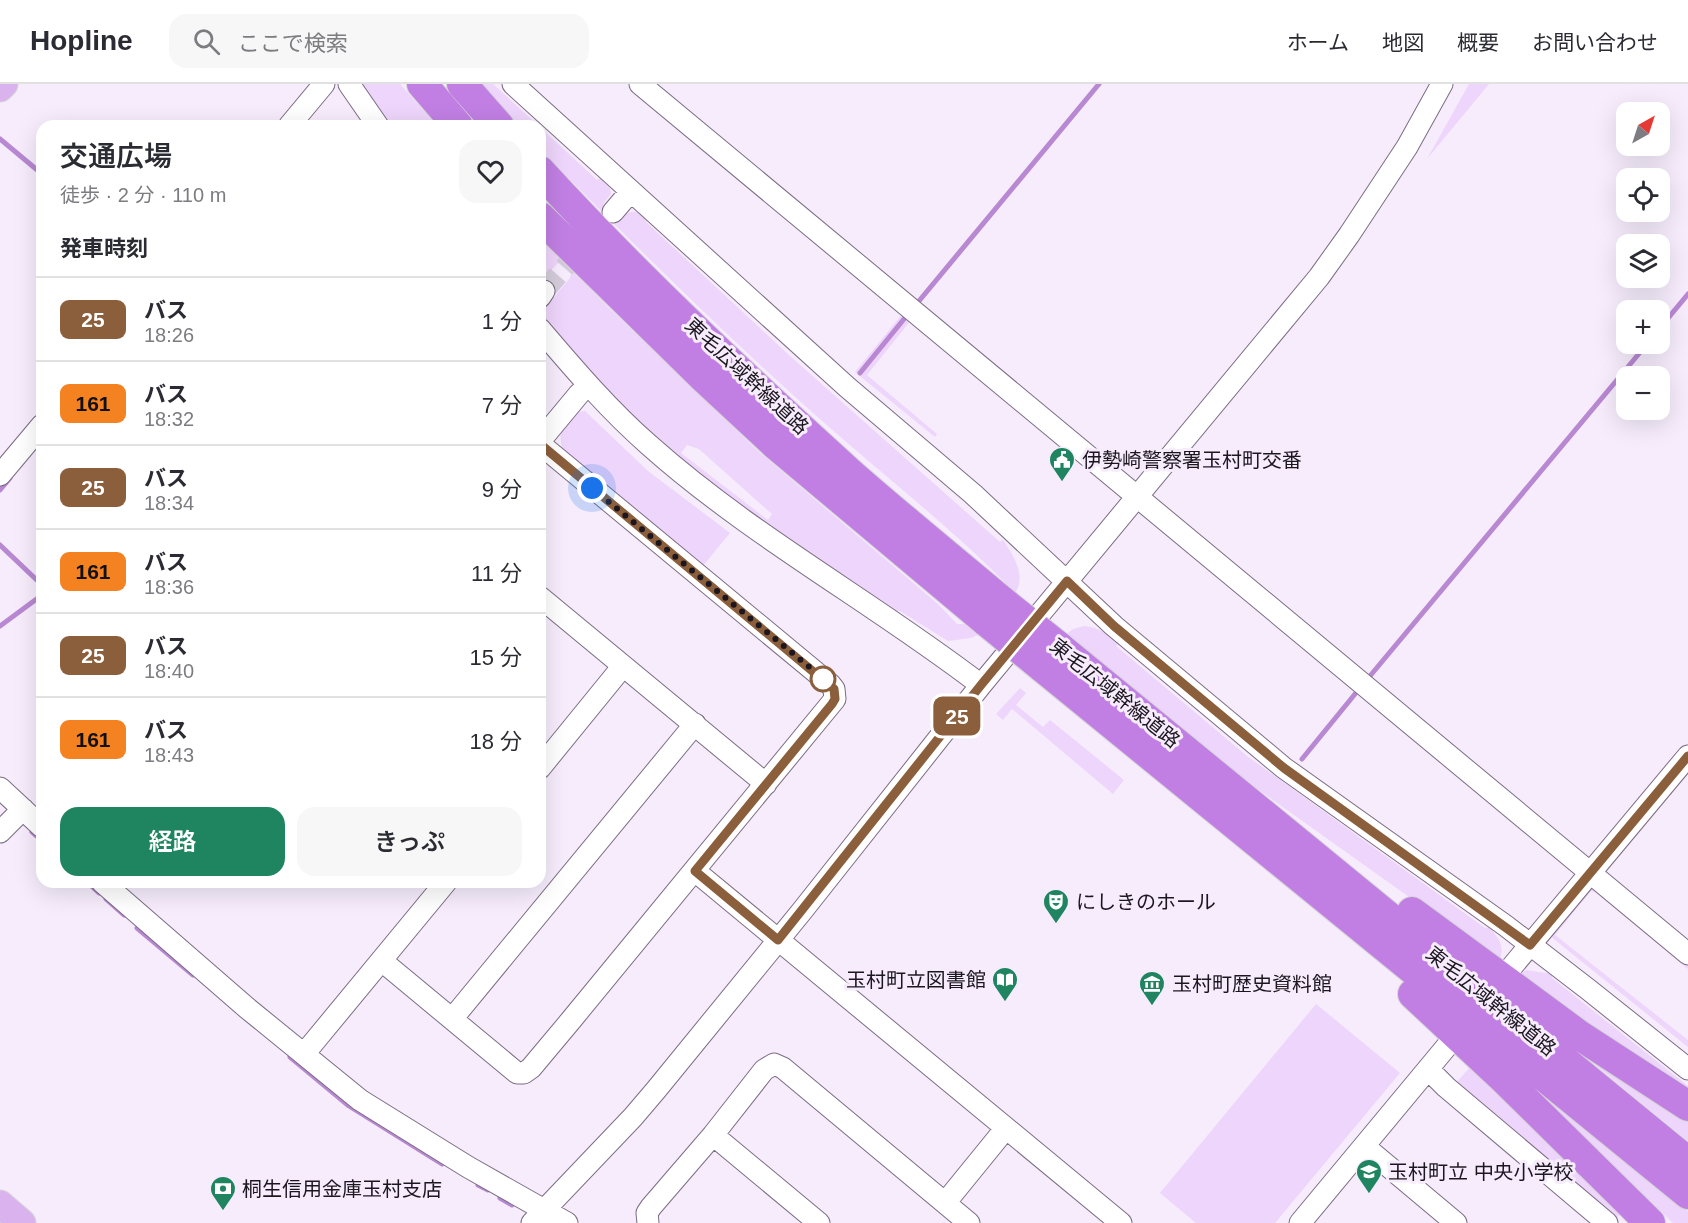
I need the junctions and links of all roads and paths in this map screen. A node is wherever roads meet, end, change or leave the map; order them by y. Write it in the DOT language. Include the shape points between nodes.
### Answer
graph roads {
  1 [pos="4,84"];
  2 [pos="324,84"];
  3 [pos="349,84"];
  4 [pos="422,84"];
  5 [pos="462,84"];
  6 [pos="513,84"];
  7 [pos="640,84"];
  8 [pos="1442,84"];
  9 [pos="0,88"];
  10 [pos="295,120"];
  11 [pos="371,120"];
  12 [pos="453,120"];
  13 [pos="494,120"];
  14 [pos="546,177"];
  15 [pos="631,191"];
  16 [pos="613,212"];
  17 [pos="546,224"];
  18 [pos="546,336"];
  19 [pos="588,386"];
  20 [pos="36,432"];
  21 [pos="546,435"];
  22 [pos="546,448"];
  23 [pos="0,475"];
  24 [pos="1137,498"];
  25 [pos="1067,581"];
  26 [pos="546,602"];
  27 [pos="995,612"];
  28 [pos="623,666"];
  29 [pos="981,685"];
  30 [pos="694,724"];
  31 [pos="1688,756"];
  32 [pos="546,761"];
  33 [pos="766,784"];
  34 [pos="0,788"];
  35 [pos="22,809"];
  36 [pos="36,822"];
  37 [pos="0,832"];
  38 [pos="1265,833"];
  39 [pos="695,871"];
  40 [pos="1590,873"];
  41 [pos="109,888"];
  42 [pos="441,888"];
  43 [pos="778,940"];
  44 [pos="1530,945"];
  45 [pos="1688,954"];
  46 [pos="382,961"];
  47 [pos="1510,969"];
  48 [pos="452,1019"];
  49 [pos="1452,1040"];
  50 [pos="304,1054"];
  51 [pos="1428,1069"];
  52 [pos="1688,1069"];
  53 [pos="1688,1106"];
  54 [pos="1006,1128"];
  55 [pos="712,1135"];
  56 [pos="1364,1146"];
  57 [pos="1688,1162"];
  58 [pos="1688,1194"];
  59 [pos="945,1203"];
  60 [pos="0,1204"];
  61 [pos="539,1217"];
  62 [pos="22,1223"];
  63 [pos="567,1223"];
  64 [pos="648,1223"];
  65 [pos="819,1223"];
  66 [pos="969,1223"];
  67 [pos="1121,1223"];
  68 [pos="1300,1223"];
  69 [pos="1456,1223"];
  70 [pos="1607,1223"];
  71 [pos="1650,1223"];
  1 -- 9 [label="main road"];
  2 -- 10 [label="street"];
  3 -- 11 [label="street"];
  4 -- 12 [label="highway"];
  5 -- 13 [label="highway"];
  6 -- 15 [label="street"];
  7 -- 24 [label="street"];
  8 -- 24 [label="street" via="1407,147 1319,277"];
  14 -- 27 [label="highway, 東毛広域幹線道路" via="652,287"];
  15 -- 16 [label="street"];
  15 -- 25 [label="street"];
  17 -- 27 [label="highway, 東毛広域幹線道路" via="776,445"];
  18 -- 19 [label="street"];
  19 -- 21 [label="street"];
  19 -- 29 [label="street" via="650,447 697,484"];
  20 -- 23 [label="street"];
  22 -- 33 [label="street" via="834,689 832,704"];
  24 -- 25 [label="street"];
  24 -- 40 [label="street"];
  25 -- 29 [label="street"];
  25 -- 44 [label="street" via="1114,626 1284,768"];
  26 -- 28 [label="street"];
  27 -- 38 [label="highway, 東毛広域幹線道路, bridge"];
  28 -- 30 [label="street"];
  28 -- 32 [label="street"];
  29 -- 43 [label="street"];
  30 -- 33 [label="street"];
  30 -- 48 [label="street"];
  31 -- 40 [label="street"];
  33 -- 39 [label="street"];
  34 -- 35 [label="street"];
  35 -- 36 [label="street"];
  35 -- 37 [label="street"];
  38 -- 53 [label="highway" via="1307,838 1579,1035"];
  38 -- 57 [label="highway, 東毛広域幹線道路"];
  38 -- 58 [label="highway, 東毛広域幹線道路"];
  38 -- 71 [label="highway" via="1278,873 1496,1071"];
  39 -- 43 [label="street"];
  39 -- 48 [label="street" via="524,1073 517,1073"];
  40 -- 44 [label="street"];
  40 -- 45 [label="street"];
  41 -- 50 [label="street"];
  42 -- 46 [label="street"];
  43 -- 54 [label="street"];
  43 -- 61 [label="street" via="633,1117"];
  44 -- 47 [label="street"];
  44 -- 52 [label="street"];
  46 -- 48 [label="street"];
  46 -- 50 [label="street"];
  49 -- 51 [label="street"];
  50 -- 61 [label="street" via="338,1084"];
  51 -- 56 [label="street"];
  51 -- 70 [label="street"];
  54 -- 59 [label="street"];
  54 -- 67 [label="street"];
  55 -- 59 [label="street" via="764,1070 778,1065"];
  55 -- 64 [label="street" via="651,1207"];
  55 -- 65 [label="street"];
  56 -- 68 [label="street"];
  56 -- 69 [label="street"];
  59 -- 66 [label="street"];
  60 -- 62 [label="main road"];
  61 -- 63 [label="street"];
}
